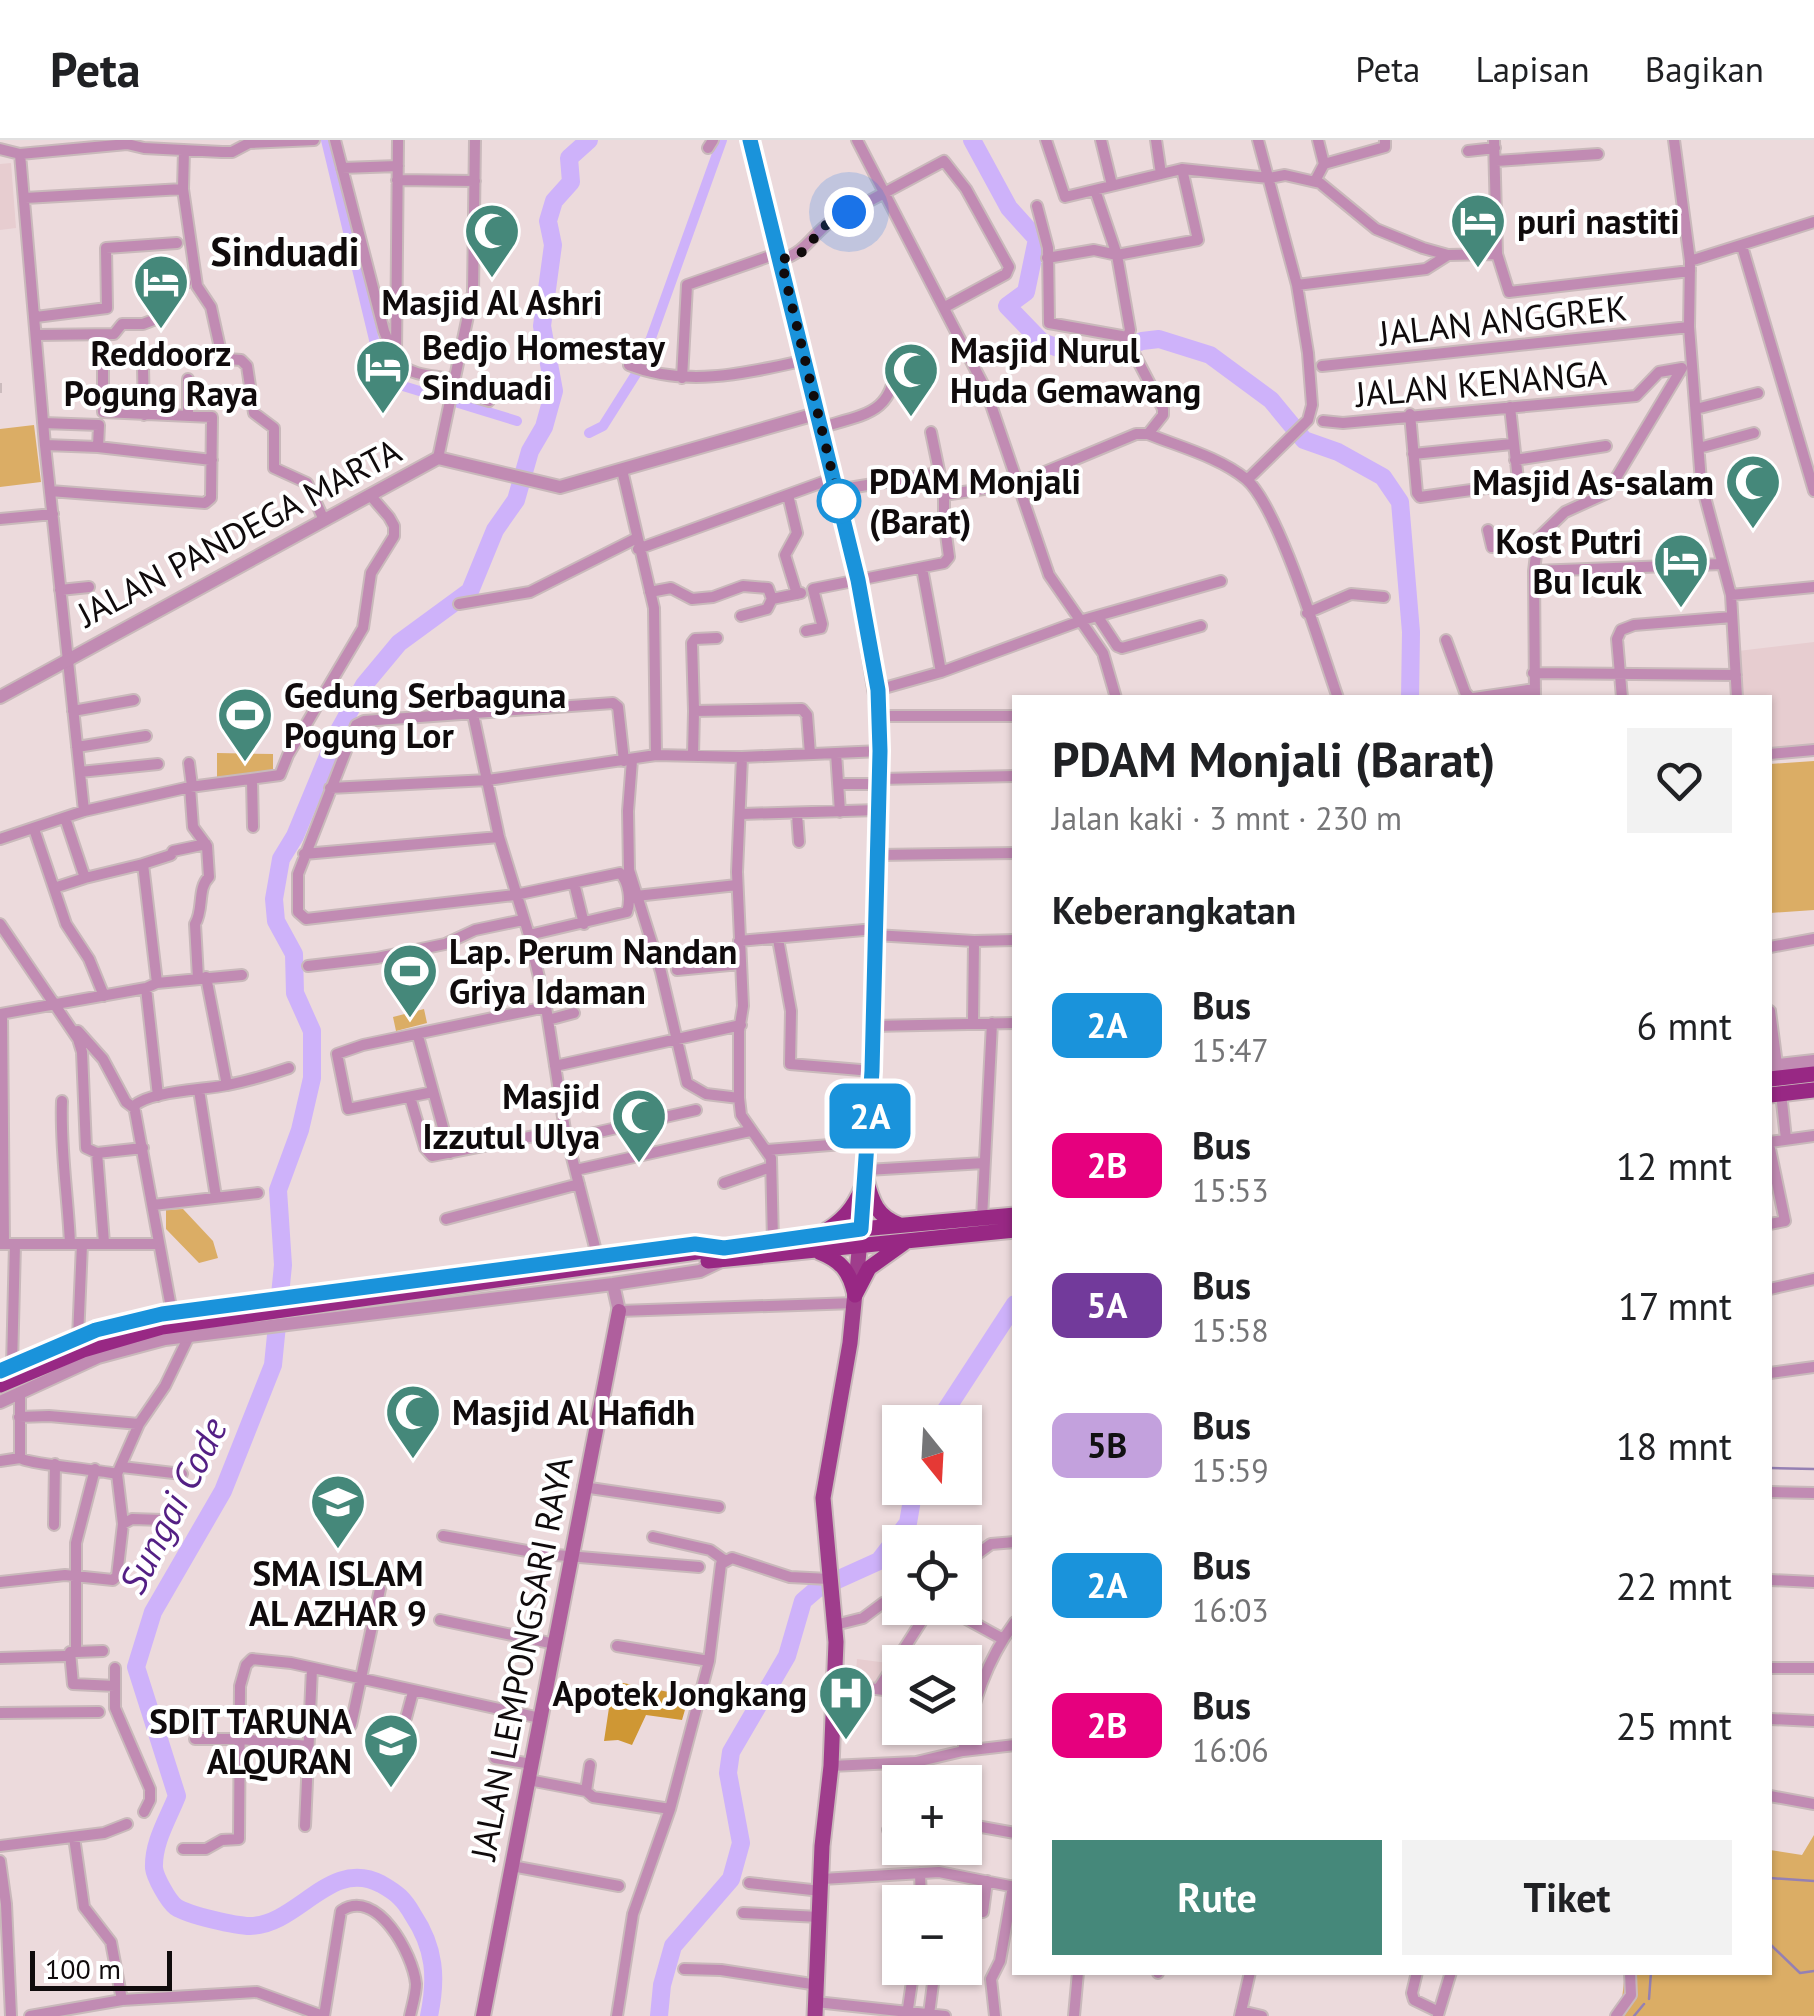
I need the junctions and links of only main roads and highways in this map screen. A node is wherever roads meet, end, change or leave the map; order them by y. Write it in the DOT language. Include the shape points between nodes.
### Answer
graph roads {
  1 [pos="750,140"];
  2 [pos="1772,1070"];
  3 [pos="1814,1074"];
  4 [pos="1814,1090"];
  5 [pos="1776,1094"];
  6 [pos="866,1175"];
  7 [pos="1012,1214"];
  8 [pos="900,1226"];
  9 [pos="1012,1230"];
  10 [pos="860,1237"];
  11 [pos="912,1240"];
  12 [pos="813,1243"];
  13 [pos="725,1253"];
  14 [pos="855,1299"];
  15 [pos="619,1311"];
  16 [pos="268,1314"];
  17 [pos="0,1385"];
  18 [pos="0,1394"];
  19 [pos="816,2001"];
  20 [pos="484,2016"];
  1 -- 6 [label="main road" via="821,420 878,690"];
  2 -- 3 [label="highway"];
  4 -- 5 [label="highway"];
  6 -- 8 [label="highway" via="875,1208"];
  6 -- 10 [label="main road"];
  6 -- 12 [label="highway" via="849,1213"];
  7 -- 8 [label="highway"];
  8 -- 10 [label="highway"];
  9 -- 11 [label="highway"];
  10 -- 11 [label="highway"];
  10 -- 12 [label="highway"];
  10 -- 14 [label="main road"];
  11 -- 14 [label="highway" via="878,1258"];
  12 -- 13 [label="highway"];
  12 -- 13 [label="highway" via="772,1242"];
  12 -- 14 [label="highway" via="842,1264"];
  13 -- 16 [label="highway"];
  14 -- 19 [label="main road" via="823,1498 836,1684"];
  15 -- 20 [label="main road, JALAN LEMPONGSARI RAYA"];
  16 -- 17 [label="highway" via="122,1336"];
  16 -- 18 [label="highway" via="112,1346"];
}
